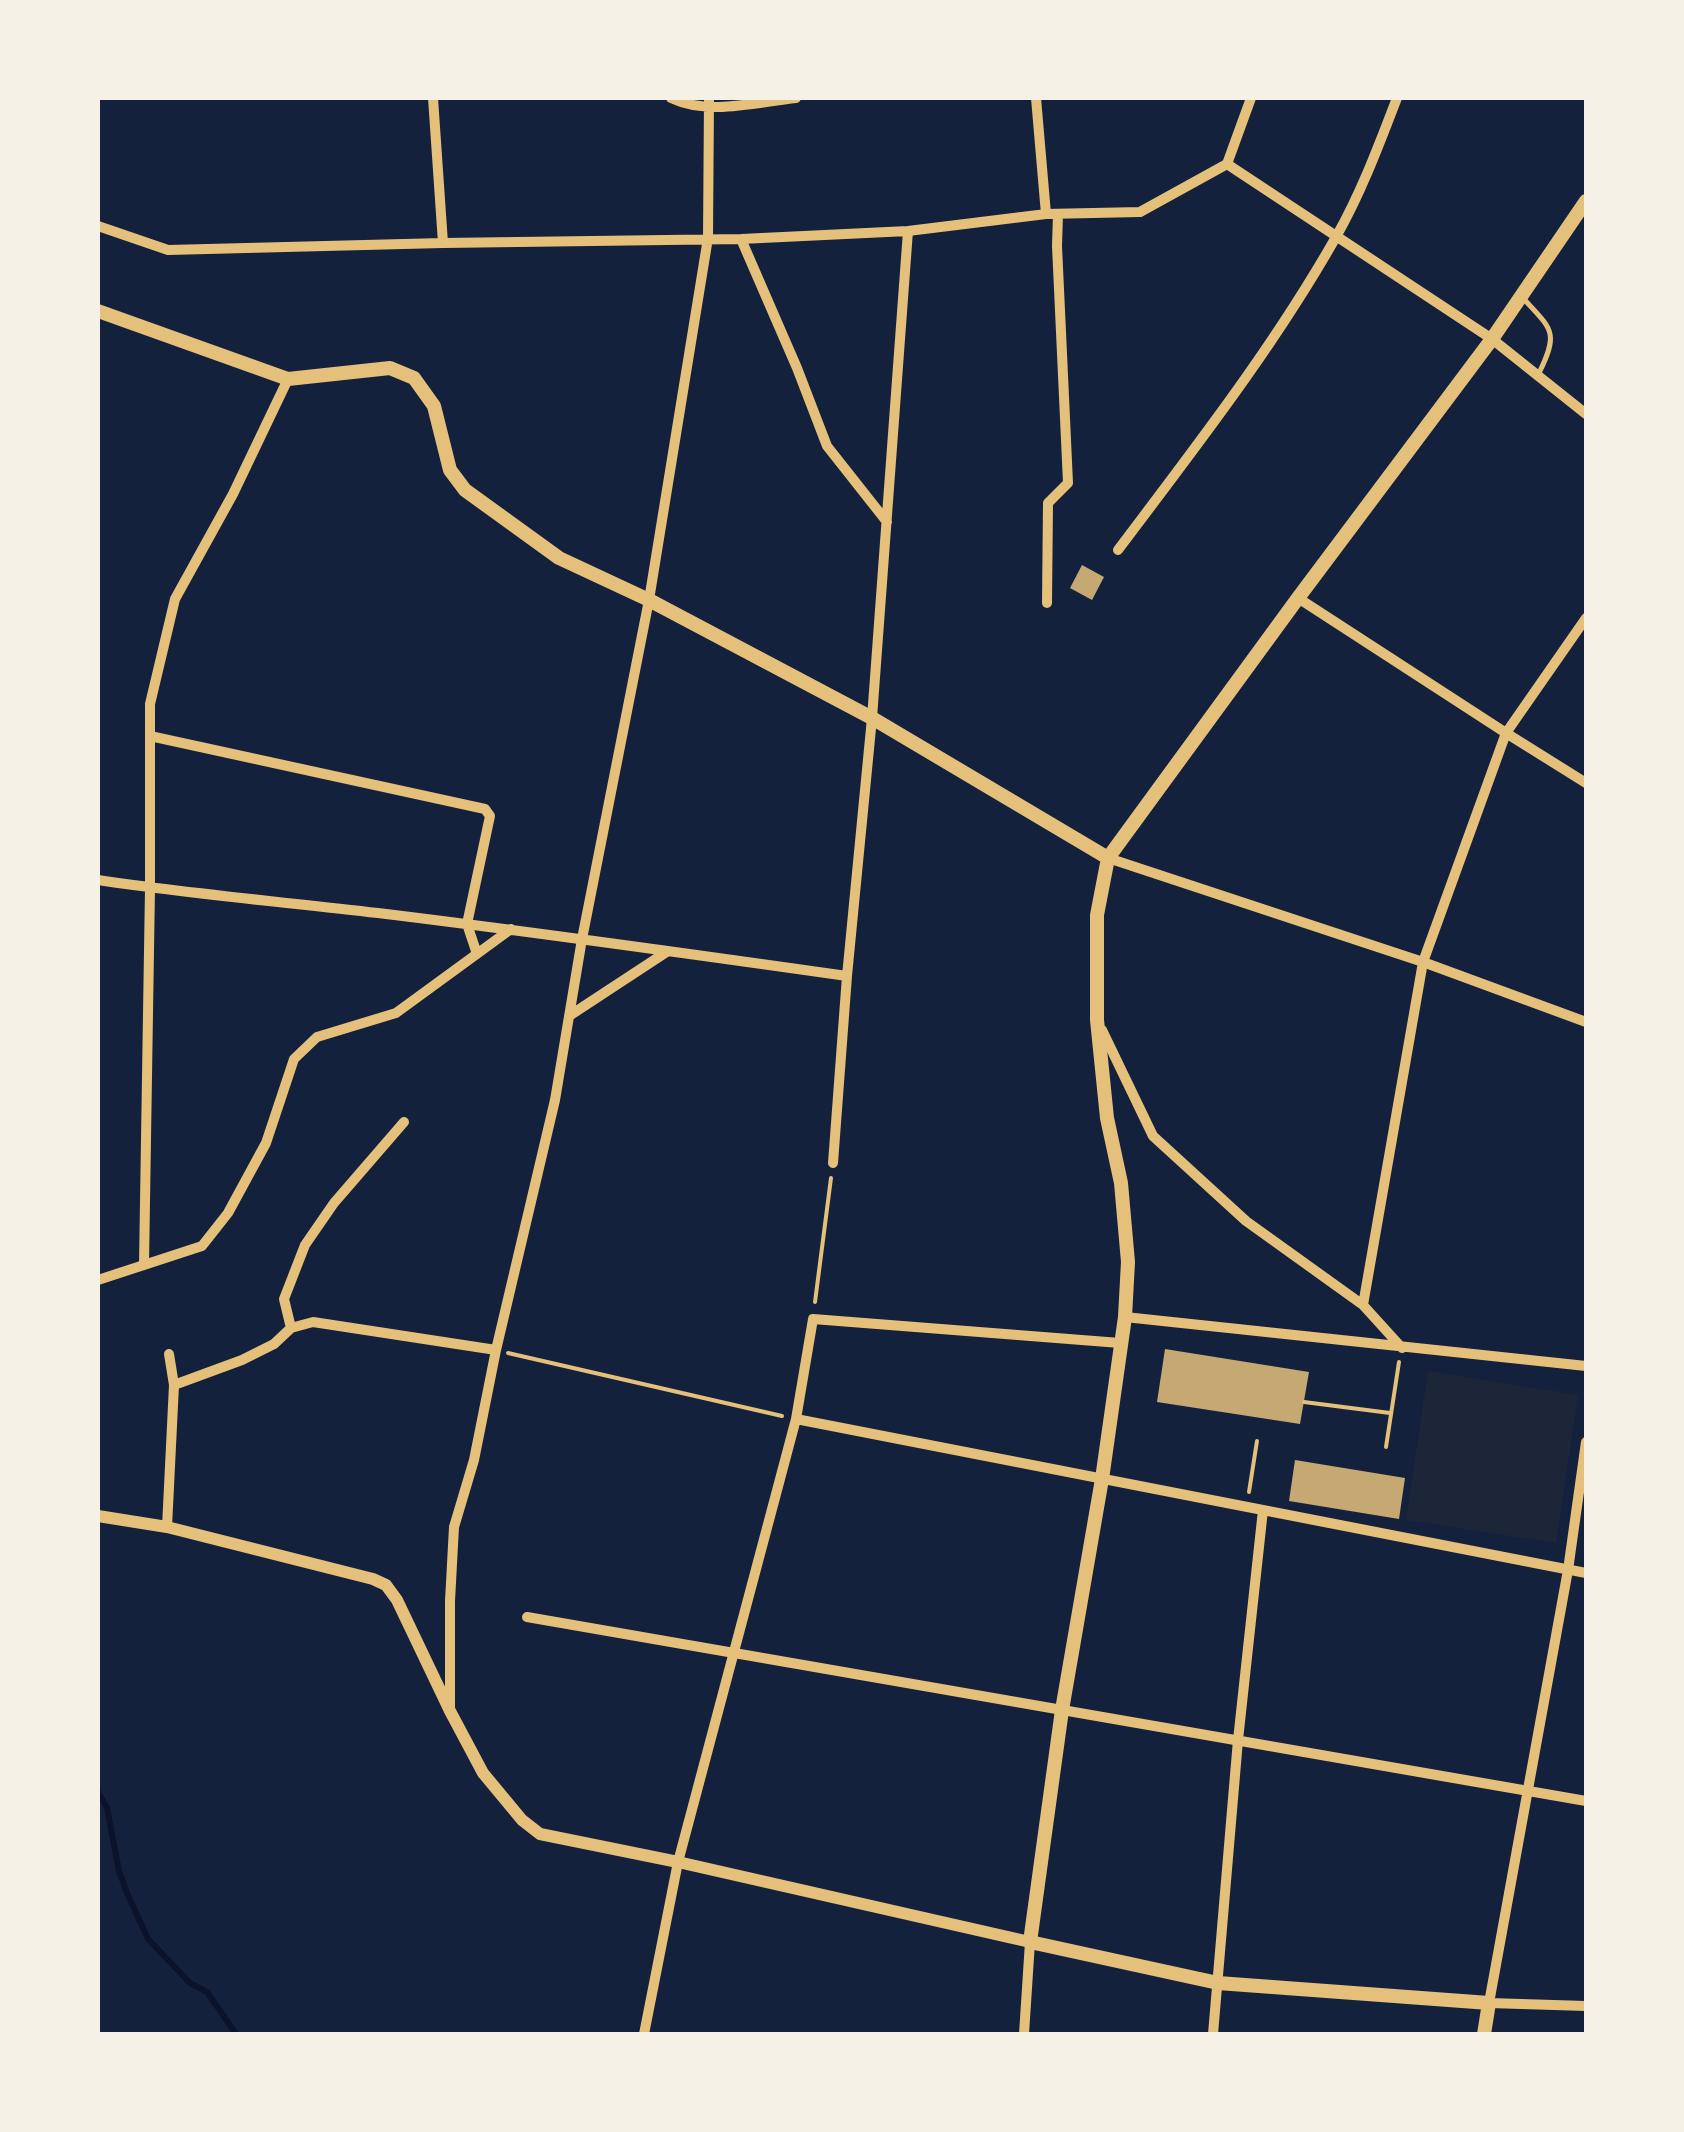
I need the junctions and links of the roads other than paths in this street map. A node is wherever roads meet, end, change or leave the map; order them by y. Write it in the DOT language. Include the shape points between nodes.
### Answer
graph roads {
  1 [pos="434,98"];
  2 [pos="671,98"];
  3 [pos="796,98"];
  4 [pos="1036,98"];
  5 [pos="1250,98"];
  6 [pos="1397,98"];
  7 [pos="709,102"];
  8 [pos="1227,164"];
  9 [pos="1586,201"];
  10 [pos="1052,214"];
  11 [pos="98,226"];
  12 [pos="908,232"];
  13 [pos="1337,236"];
  14 [pos="708,238"];
  15 [pos="740,239"];
  16 [pos="443,242"];
  17 [pos="1521,296"];
  18 [pos="98,311"];
  19 [pos="1492,340"];
  20 [pos="1537,376"];
  21 [pos="288,379"];
  22 [pos="1586,414"];
  23 [pos="887,522"];
  24 [pos="1118,550"];
  25 [pos="1298,598"];
  26 [pos="648,600"];
  27 [pos="1047,603"];
  28 [pos="1586,618"];
  29 [pos="872,718"];
  30 [pos="1506,733"];
  31 [pos="150,736"];
  32 [pos="1586,783"];
  33 [pos="1108,858"];
  34 [pos="98,880"];
  35 [pos="150,888"];
  36 [pos="466,924"];
  37 [pos="511,930"];
  38 [pos="582,939"];
  39 [pos="668,951"];
  40 [pos="478,954"];
  41 [pos="1422,962"];
  42 [pos="847,976"];
  43 [pos="569,1016"];
  44 [pos="1097,1020"];
  45 [pos="1586,1022"];
  46 [pos="404,1122"];
  47 [pos="832,1164"];
  48 [pos="144,1265"];
  49 [pos="98,1280"];
  50 [pos="1363,1305"];
  51 [pos="1124,1318"];
  52 [pos="291,1328"];
  53 [pos="1120,1343"];
  54 [pos="1402,1348"];
  55 [pos="496,1350"];
  56 [pos="169,1354"];
  57 [pos="1586,1366"];
  58 [pos="174,1385"];
  59 [pos="796,1419"];
  60 [pos="1586,1450"];
  61 [pos="1102,1478"];
  62 [pos="1263,1510"];
  63 [pos="98,1516"];
  64 [pos="167,1527"];
  65 [pos="1568,1570"];
  66 [pos="1586,1573"];
  67 [pos="528,1617"];
  68 [pos="733,1653"];
  69 [pos="1062,1710"];
  70 [pos="450,1711"];
  71 [pos="1238,1740"];
  72 [pos="1527,1790"];
  73 [pos="1586,1801"];
  74 [pos="678,1862"];
  75 [pos="1030,1942"];
  76 [pos="1218,1983"];
  77 [pos="1489,2003"];
  78 [pos="1586,2006"];
  79 [pos="644,2034"];
  80 [pos="1024,2034"];
  81 [pos="1213,2034"];
  82 [pos="1484,2034"];
  1 -- 16 [label="street"];
  2 -- 7 [label="street"];
  3 -- 7 [label="street"];
  4 -- 10 [label="street"];
  5 -- 8 [label="street"];
  6 -- 13 [label="street"];
  7 -- 14 [label="street"];
  8 -- 10 [label="street" via="1140,212"];
  8 -- 13 [label="street"];
  9 -- 17 [label="main road"];
  10 -- 12 [label="street"];
  10 -- 27 [label="street" via="1068,483 1048,503"];
  11 -- 16 [label="street" via="168,250"];
  12 -- 15 [label="street"];
  12 -- 23 [label="street"];
  13 -- 19 [label="street"];
  13 -- 24 [label="street" via="1265,350"];
  14 -- 15 [label="street"];
  14 -- 16 [label="street"];
  14 -- 26 [label="street"];
  15 -- 23 [label="street" via="827,446"];
  17 -- 19 [label="main road"];
  17 -- 20 [label="lane" via="1552,338"];
  18 -- 21 [label="main road"];
  19 -- 20 [label="street"];
  19 -- 25 [label="main road"];
  20 -- 22 [label="street"];
  21 -- 26 [label="main road" via="390,368 414,378 434,406 450,470 465,490 559,558"];
  21 -- 31 [label="street" via="175,600 150,704"];
  23 -- 29 [label="street"];
  25 -- 30 [label="street"];
  25 -- 33 [label="main road"];
  26 -- 29 [label="main road"];
  26 -- 38 [label="street"];
  28 -- 30 [label="street"];
  29 -- 33 [label="main road"];
  29 -- 42 [label="street"];
  30 -- 32 [label="street"];
  30 -- 41 [label="street"];
  31 -- 35 [label="street"];
  31 -- 36 [label="street" via="485,808 490,816"];
  33 -- 41 [label="street"];
  33 -- 44 [label="main road" via="1097,915"];
  34 -- 35 [label="street"];
  35 -- 36 [label="street"];
  35 -- 48 [label="street"];
  36 -- 37 [label="street"];
  36 -- 40 [label="street"];
  37 -- 38 [label="street"];
  37 -- 40 [label="street"];
  38 -- 39 [label="street"];
  38 -- 43 [label="street"];
  39 -- 42 [label="street"];
  39 -- 43 [label="street"];
  40 -- 48 [label="street" via="396,1014 317,1037 303,1048 266,1143 228,1212 202,1246"];
  41 -- 45 [label="street"];
  41 -- 50 [label="street"];
  42 -- 47 [label="street"];
  43 -- 55 [label="street"];
  44 -- 50 [label="street" via="1154,1136 1246,1221"];
  44 -- 51 [label="main road" via="1121,1183 1128,1262"];
  46 -- 52 [label="street" via="304,1245 284,1299"];
  48 -- 49 [label="street"];
  50 -- 54 [label="street"];
  51 -- 53 [label="main road"];
  51 -- 54 [label="street"];
  52 -- 55 [label="street" via="313,1322"];
  52 -- 58 [label="street" via="242,1360"];
  53 -- 59 [label="street" via="813,1319"];
  53 -- 61 [label="main road"];
  54 -- 57 [label="street"];
  55 -- 70 [label="street" via="454,1527"];
  56 -- 58 [label="street"];
  58 -- 64 [label="street"];
  59 -- 61 [label="street"];
  59 -- 68 [label="street"];
  60 -- 65 [label="street"];
  61 -- 62 [label="street"];
  61 -- 69 [label="main road"];
  62 -- 65 [label="street"];
  62 -- 71 [label="street"];
  63 -- 64 [label="street"];
  64 -- 70 [label="street" via="386,1585"];
  65 -- 66 [label="street"];
  65 -- 72 [label="street"];
  67 -- 68 [label="street"];
  68 -- 69 [label="street"];
  68 -- 74 [label="street"];
  69 -- 71 [label="street"];
  69 -- 75 [label="main road"];
  70 -- 74 [label="street" via="483,1773 530,1828"];
  71 -- 72 [label="street"];
  71 -- 76 [label="street"];
  72 -- 73 [label="street"];
  72 -- 77 [label="street"];
  74 -- 75 [label="street"];
  74 -- 79 [label="street"];
  75 -- 76 [label="main road"];
  75 -- 80 [label="street"];
  76 -- 77 [label="main road"];
  76 -- 81 [label="street"];
  77 -- 78 [label="street"];
  77 -- 82 [label="main road"];
}
